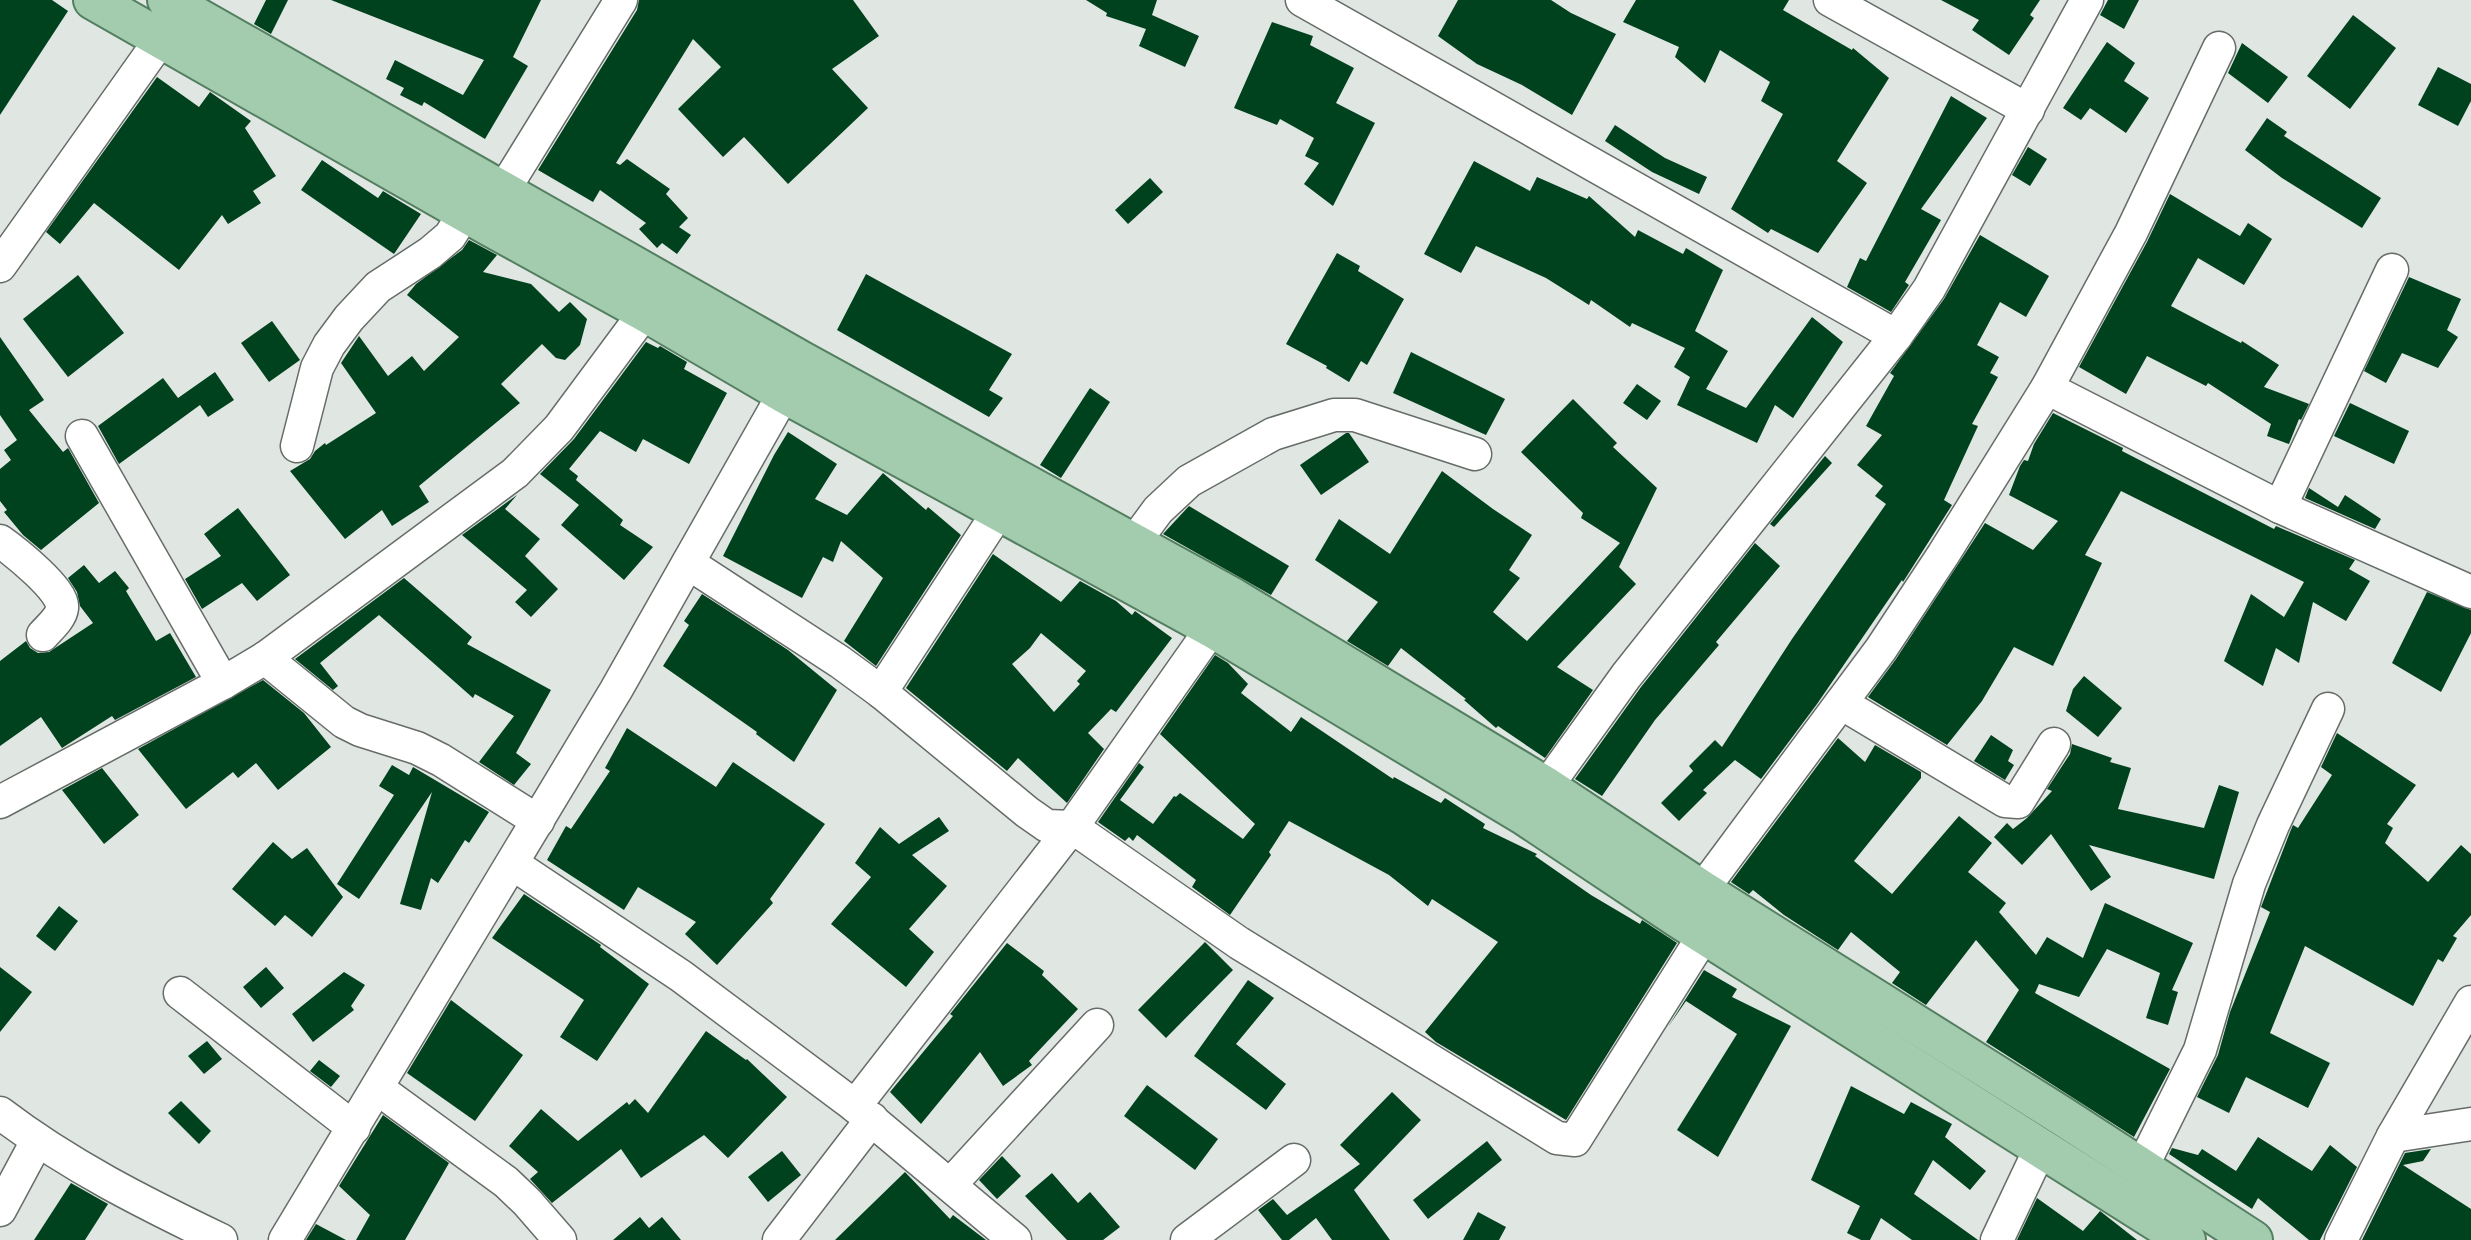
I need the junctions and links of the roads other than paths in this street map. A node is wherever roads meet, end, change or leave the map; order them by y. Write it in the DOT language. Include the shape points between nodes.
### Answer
graph roads {
  1 [pos="93,0"];
  2 [pos="621,0"];
  3 [pos="1302,0"];
  4 [pos="1830,0"];
  5 [pos="2087,0"];
  6 [pos="189,5"];
  7 [pos="161,39"];
  8 [pos="2219,48"];
  9 [pos="2028,110"];
  10 [pos="503,191"];
  11 [pos="465,212"];
  12 [pos="0,266"];
  13 [pos="2392,270"];
  14 [pos="645,312"];
  15 [pos="1896,336"];
  16 [pos="793,377"];
  17 [pos="2047,388"];
  18 [pos="82,436"];
  19 [pos="298,446"];
  20 [pos="1475,454"];
  21 [pos="2280,507"];
  22 [pos="999,511"];
  23 [pos="0,541"];
  24 [pos="1133,544"];
  25 [pos="688,563"];
  26 [pos="2471,592"];
  27 [pos="1212,628"];
  28 [pos="43,635"];
  29 [pos="265,658"];
  30 [pos="223,682"];
  31 [pos="881,692"];
  32 [pos="1841,703"];
  33 [pos="2328,709"];
  34 [pos="2054,744"];
  35 [pos="0,802"];
  36 [pos="1536,802"];
  37 [pos="538,821"];
  38 [pos="1072,827"];
  39 [pos="513,864"];
  40 [pos="1702,890"];
  41 [pos="1704,935"];
  42 [pos="180,993"];
  43 [pos="2471,1002"];
  44 [pos="1097,1025"];
  45 [pos="377,1088"];
  46 [pos="864,1112"];
  47 [pos="0,1113"];
  48 [pos="2471,1124"];
  49 [pos="354,1128"];
  50 [pos="2393,1136"];
  51 [pos="37,1141"];
  52 [pos="2041,1147"];
  53 [pos="1294,1160"];
  54 [pos="2142,1167"];
  55 [pos="950,1185"];
  56 [pos="0,1210"];
  57 [pos="220,1240"];
  58 [pos="285,1240"];
  59 [pos="560,1240"];
  60 [pos="779,1240"];
  61 [pos="1015,1240"];
  62 [pos="1187,1240"];
  63 [pos="1997,1240"];
  64 [pos="2186,1240"];
  65 [pos="2253,1240"];
  66 [pos="2341,1240"];
  1 -- 7 [label="main road"];
  2 -- 10 [label="street"];
  3 -- 15 [label="street"];
  4 -- 9 [label="street"];
  5 -- 9 [label="street"];
  6 -- 10 [label="main road"];
  7 -- 11 [label="main road"];
  7 -- 12 [label="street"];
  8 -- 17 [label="street" via="2131,233"];
  9 -- 15 [label="street" via="1929,289"];
  10 -- 16 [label="main road" via="665,281"];
  11 -- 14 [label="main road"];
  11 -- 19 [label="street" via="450,236 378,286 329,345 317,368"];
  13 -- 21 [label="street"];
  14 -- 16 [label="main road"];
  14 -- 29 [label="street" via="559,428 515,473"];
  15 -- 36 [label="street" via="1626,676"];
  16 -- 22 [label="main road"];
  16 -- 24 [label="main road"];
  16 -- 25 [label="street"];
  17 -- 21 [label="street"];
  17 -- 32 [label="street" via="1943,555"];
  18 -- 30 [label="street"];
  20 -- 24 [label="street" via="1355,415 1334,415 1273,434 1189,481 1158,510"];
  21 -- 26 [label="street"];
  22 -- 27 [label="main road"];
  22 -- 31 [label="street"];
  23 -- 28 [label="street" via="60,598 59,616"];
  24 -- 36 [label="main road" via="1232,597"];
  25 -- 31 [label="street"];
  25 -- 37 [label="street"];
  27 -- 36 [label="main road"];
  27 -- 38 [label="street"];
  29 -- 30 [label="street"];
  29 -- 37 [label="street" via="344,722 441,760"];
  30 -- 35 [label="street"];
  31 -- 38 [label="street" via="1027,813 1047,826"];
  32 -- 34 [label="street" via="2005,801 2018,802"];
  32 -- 40 [label="street"];
  33 -- 54 [label="street" via="2249,884 2200,1050"];
  36 -- 40 [label="main road"];
  36 -- 41 [label="main road"];
  37 -- 39 [label="street"];
  38 -- 41 [label="street" via="1239,943 1557,1138 1575,1140"];
  38 -- 46 [label="street"];
  39 -- 45 [label="street"];
  39 -- 46 [label="street" via="681,976"];
  40 -- 54 [label="main road"];
  41 -- 52 [label="main road"];
  42 -- 49 [label="street"];
  43 -- 50 [label="street"];
  44 -- 55 [label="street"];
  45 -- 49 [label="street"];
  45 -- 59 [label="street" via="506,1182"];
  46 -- 55 [label="street"];
  46 -- 60 [label="street"];
  47 -- 51 [label="street"];
  48 -- 50 [label="street"];
  49 -- 58 [label="street"];
  50 -- 66 [label="street"];
  51 -- 56 [label="street"];
  51 -- 57 [label="street"];
  52 -- 63 [label="street"];
  52 -- 64 [label="main road"];
  53 -- 62 [label="street"];
  54 -- 65 [label="main road"];
  55 -- 61 [label="street"];
}
